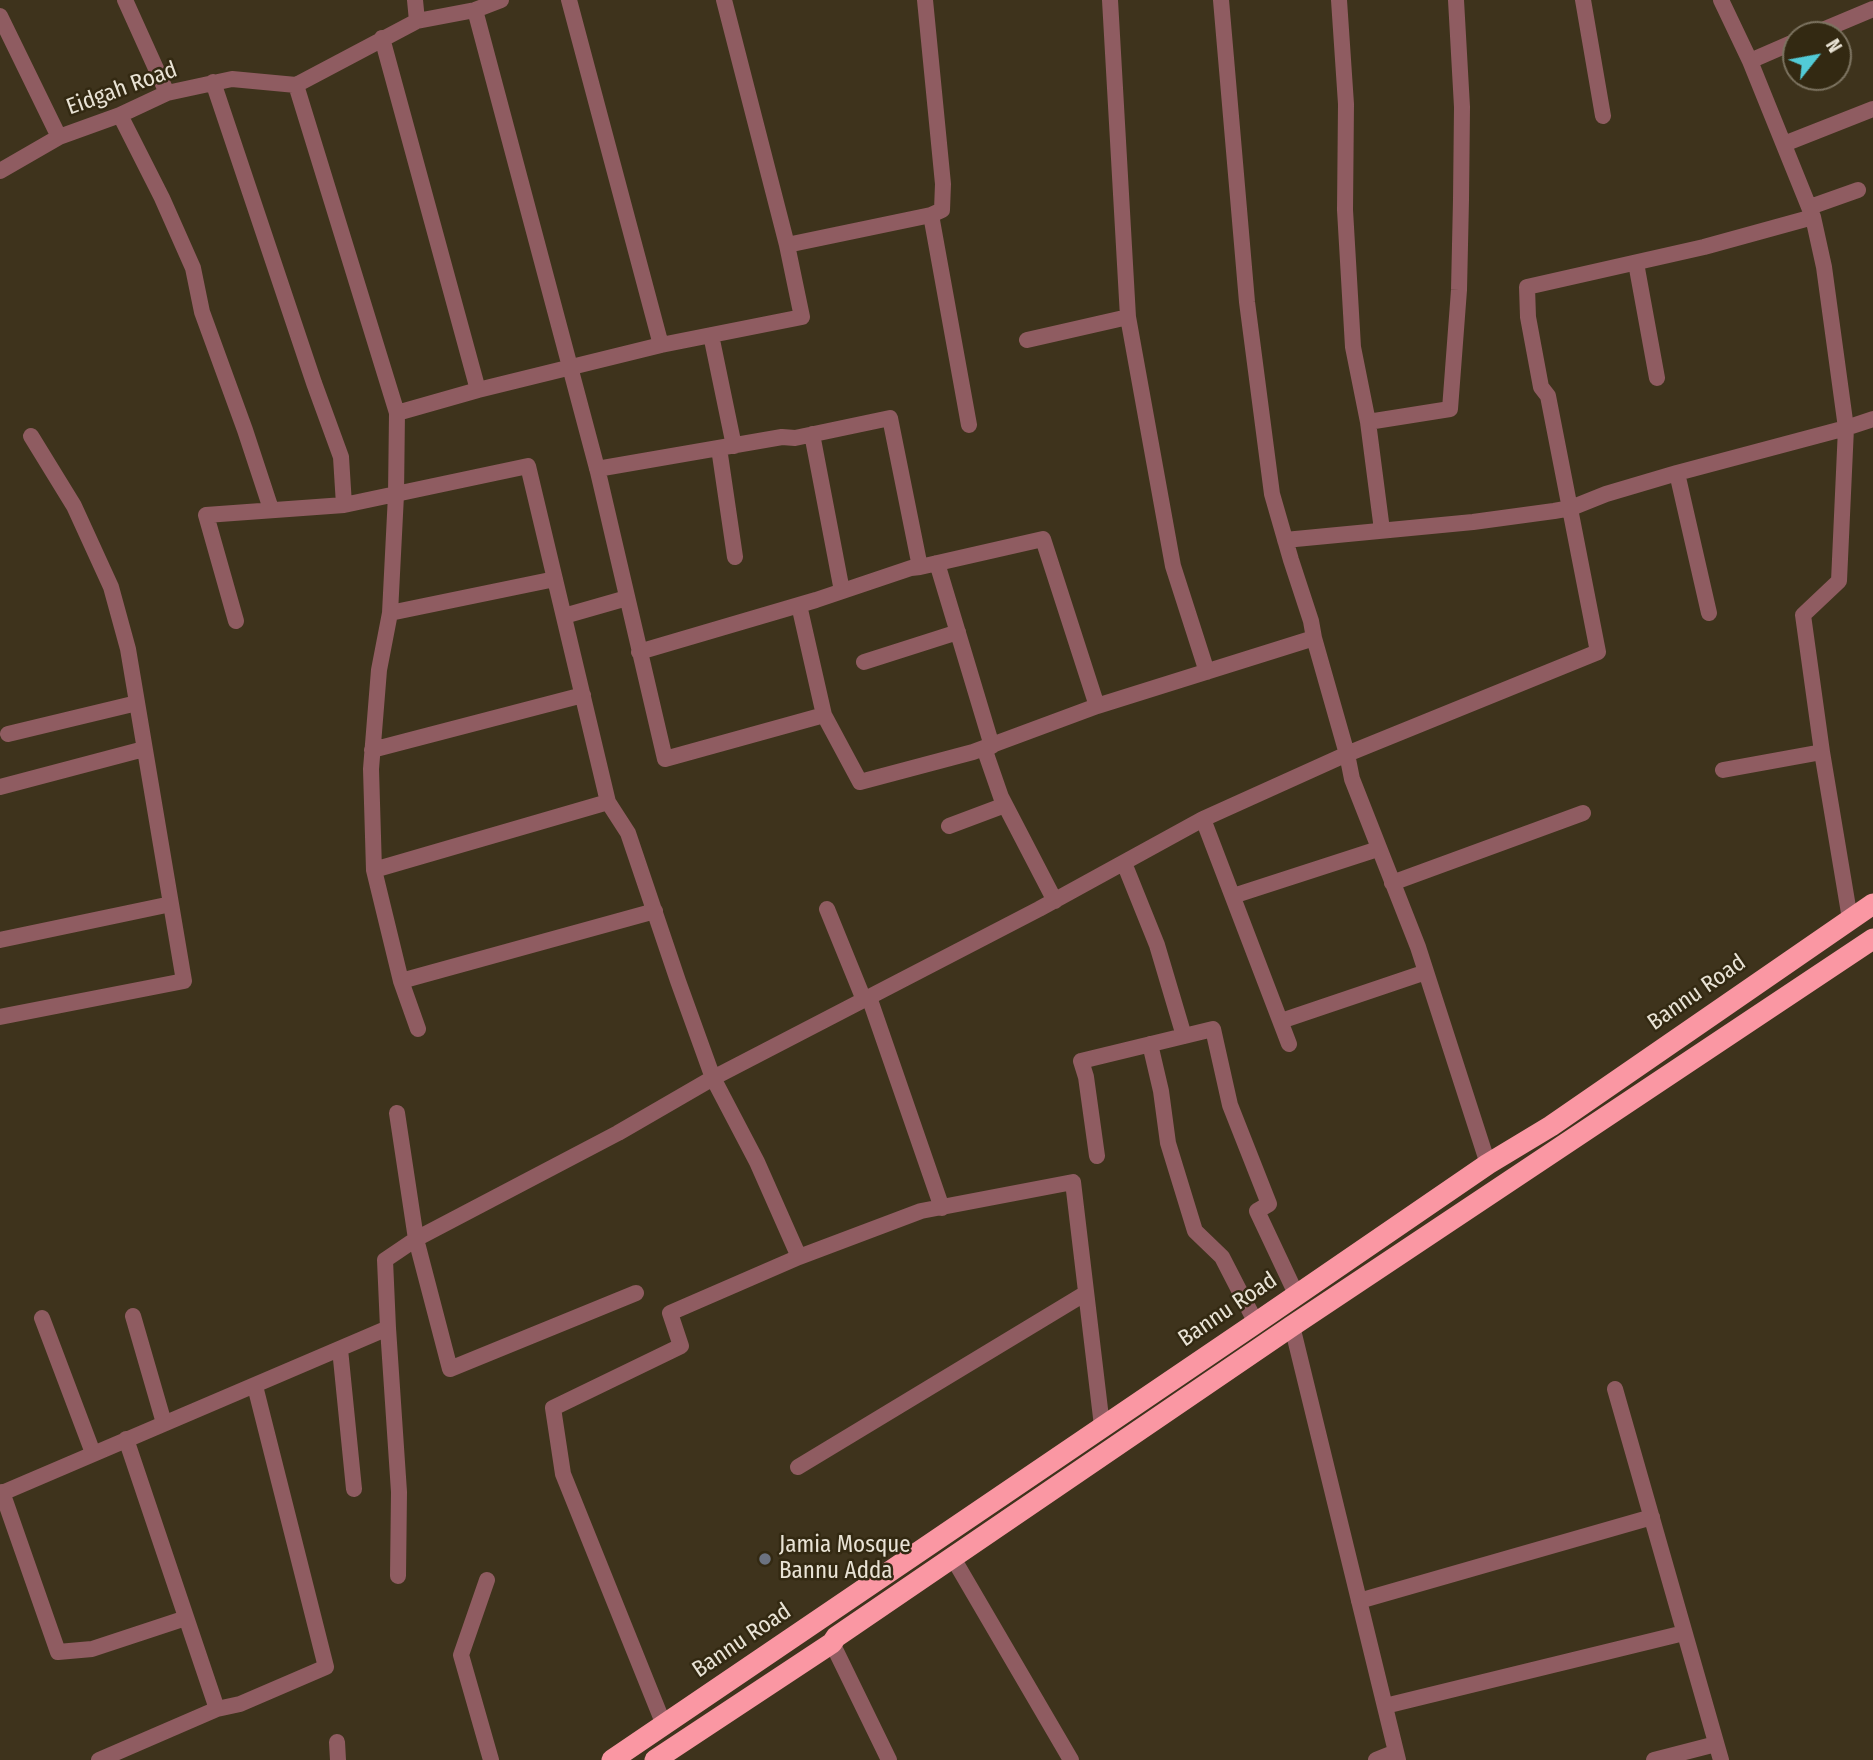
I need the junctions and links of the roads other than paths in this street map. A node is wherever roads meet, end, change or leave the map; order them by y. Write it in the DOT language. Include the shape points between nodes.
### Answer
graph roads {
  1 [pos="125,0"];
  2 [pos="415,0"];
  3 [pos="501,0"];
  4 [pos="569,0"];
  5 [pos="724,0"];
  6 [pos="925,0"];
  7 [pos="1110,0"];
  8 [pos="1221,0"];
  9 [pos="1339,0"];
  10 [pos="1455,0"];
  11 [pos="1583,0"];
  12 [pos="1721,0"];
  13 [pos="1873,9"];
  14 [pos="475,10"];
  15 [pos="0,16"];
  16 [pos="417,21"];
  17 [pos="1844,21"];
  18 [pos="382,38"];
  19 [pos="1782,47"];
  20 [pos="1750,61"];
  21 [pos="214,82"];
  22 [pos="296,85"];
  23 [pos="167,93"];
  24 [pos="1873,109"];
  25 [pos="120,115"];
  26 [pos="1603,116"];
  27 [pos="59,137"];
  28 [pos="1784,144"];
  29 [pos="0,171"];
  30 [pos="1858,190"];
  31 [pos="1811,212"];
  32 [pos="931,215"];
  33 [pos="787,245"];
  34 [pos="1636,262"];
  35 [pos="1128,317"];
  36 [pos="711,335"];
  37 [pos="1027,340"];
  38 [pos="661,345"];
  39 [pos="571,367"];
  40 [pos="1657,377"];
  41 [pos="478,390"];
  42 [pos="397,414"];
  43 [pos="1873,419"];
  44 [pos="1368,422"];
  45 [pos="969,425"];
  46 [pos="1846,428"];
  47 [pos="812,434"];
  48 [pos="32,436"];
  49 [pos="726,447"];
  50 [pos="597,469"];
  51 [pos="1677,473"];
  52 [pos="396,495"];
  53 [pos="344,505"];
  54 [pos="1571,508"];
  55 [pos="271,509"];
  56 [pos="1382,530"];
  57 [pos="1285,540"];
  58 [pos="735,557"];
  59 [pos="937,562"];
  60 [pos="920,567"];
  61 [pos="555,579"];
  62 [pos="842,591"];
  63 [pos="626,598"];
  64 [pos="799,605"];
  65 [pos="390,612"];
  66 [pos="1709,613"];
  67 [pos="564,616"];
  68 [pos="236,621"];
  69 [pos="958,632"];
  70 [pos="1314,638"];
  71 [pos="639,652"];
  72 [pos="864,662"];
  73 [pos="1207,672"];
  74 [pos="583,695"];
  75 [pos="137,703"];
  76 [pos="1097,706"];
  77 [pos="824,715"];
  78 [pos="8,734"];
  79 [pos="988,747"];
  80 [pos="145,749"];
  81 [pos="372,750"];
  82 [pos="1822,752"];
  83 [pos="1348,754"];
  84 [pos="1723,770"];
  85 [pos="0,787"];
  86 [pos="608,802"];
  87 [pos="1005,805"];
  88 [pos="1583,813"];
  89 [pos="1203,819"];
  90 [pos="948,826"];
  91 [pos="1378,849"];
  92 [pos="1124,863"];
  93 [pos="374,870"];
  94 [pos="1392,883"];
  95 [pos="1233,897"];
  96 [pos="1055,901"];
  97 [pos="171,904"];
  98 [pos="1873,904"];
  99 [pos="827,909"];
  100 [pos="655,911"];
  101 [pos="1850,919"];
  102 [pos="1873,939"];
  103 [pos="0,940"];
  104 [pos="1426,972"];
  105 [pos="401,981"];
  106 [pos="867,999"];
  107 [pos="0,1017"];
  108 [pos="1281,1021"];
  109 [pos="418,1029"];
  110 [pos="1184,1035"];
  111 [pos="1150,1044"];
  112 [pos="1289,1044"];
  113 [pos="713,1078"];
  114 [pos="397,1113"];
  115 [pos="1097,1156"];
  116 [pos="1488,1164"];
  117 [pos="942,1208"];
  118 [pos="416,1239"];
  119 [pos="799,1257"];
  120 [pos="636,1293"];
  121 [pos="1087,1293"];
  122 [pos="1297,1296"];
  123 [pos="133,1316"];
  124 [pos="41,1318"];
  125 [pos="1256,1323"];
  126 [pos="1292,1326"];
  127 [pos="388,1328"];
  128 [pos="340,1349"];
  129 [pos="255,1386"];
  130 [pos="1615,1390"];
  131 [pos="164,1423"];
  132 [pos="1102,1426"];
  133 [pos="126,1439"];
  134 [pos="93,1453"];
  135 [pos="798,1467"];
  136 [pos="354,1489"];
  137 [pos="1,1493"];
  138 [pos="1652,1517"];
  139 [pos="953,1558"];
  140 [pos="398,1576"];
  141 [pos="487,1580"];
  142 [pos="1359,1601"];
  143 [pos="186,1618"];
  144 [pos="1684,1633"];
  145 [pos="832,1643"];
  146 [pos="1385,1706"];
  147 [pos="216,1709"];
  148 [pos="664,1725"];
  149 [pos="337,1742"];
  150 [pos="1718,1752"];
  151 [pos="1397,1756"];
  152 [pos="99,1760"];
  153 [pos="338,1760"];
  154 [pos="491,1760"];
  155 [pos="612,1760"];
  156 [pos="655,1760"];
  157 [pos="889,1760"];
  158 [pos="1071,1760"];
  159 [pos="1376,1760"];
  160 [pos="1654,1760"];
  1 -- 23 [label="street"];
  2 -- 16 [label="street"];
  3 -- 14 [label="street"];
  4 -- 38 [label="street"];
  5 -- 33 [label="street"];
  6 -- 32 [label="street" via="943,184 942,210"];
  7 -- 35 [label="street"];
  8 -- 57 [label="street" via="1247,302 1272,494"];
  9 -- 44 [label="street" via="1353,347"];
  10 -- 44 [label="street" via="1462,107 1460,290 1450,409"];
  11 -- 26 [label="street"];
  12 -- 20 [label="street"];
  13 -- 17 [label="street"];
  14 -- 16 [label="street"];
  14 -- 39 [label="street"];
  15 -- 27 [label="street"];
  16 -- 18 [label="street"];
  18 -- 22 [label="street"];
  18 -- 41 [label="street"];
  19 -- 20 [label="street"];
  20 -- 28 [label="street"];
  21 -- 22 [label="street, Eidgah Road" via="232,79"];
  21 -- 23 [label="street, Eidgah Road"];
  21 -- 53 [label="street" via="341,457"];
  22 -- 42 [label="street"];
  23 -- 25 [label="street, Eidgah Road"];
  24 -- 28 [label="street"];
  25 -- 27 [label="street, Eidgah Road"];
  25 -- 55 [label="street" via="193,268 202,312"];
  27 -- 29 [label="street, Eidgah Road"];
  28 -- 31 [label="street"];
  30 -- 31 [label="street"];
  31 -- 34 [label="street" via="1704,247"];
  31 -- 46 [label="street" via="1824,267"];
  32 -- 33 [label="street"];
  32 -- 45 [label="street"];
  33 -- 36 [label="street" via="802,317"];
  34 -- 40 [label="street"];
  34 -- 54 [label="street" via="1527,287 1541,387 1548,396"];
  35 -- 37 [label="street"];
  35 -- 73 [label="street" via="1173,566"];
  36 -- 38 [label="street"];
  36 -- 49 [label="street"];
  38 -- 39 [label="street"];
  39 -- 41 [label="street"];
  39 -- 50 [label="street"];
  41 -- 42 [label="street"];
  42 -- 52 [label="street"];
  43 -- 46 [label="street"];
  44 -- 56 [label="street"];
  46 -- 51 [label="street"];
  46 -- 82 [label="street" via="1839,581 1803,615"];
  47 -- 49 [label="street"];
  47 -- 60 [label="street" via="890,418"];
  47 -- 62 [label="street"];
  48 -- 75 [label="street" via="74,506 111,587"];
  49 -- 50 [label="street"];
  49 -- 58 [label="street"];
  50 -- 63 [label="street"];
  51 -- 54 [label="street"];
  51 -- 66 [label="street"];
  52 -- 53 [label="street"];
  52 -- 61 [label="street" via="528,466"];
  52 -- 65 [label="street"];
  53 -- 55 [label="street"];
  54 -- 56 [label="street"];
  54 -- 83 [label="street" via="1598,652"];
  55 -- 68 [label="street" via="206,514"];
  56 -- 57 [label="street"];
  57 -- 70 [label="street"];
  59 -- 60 [label="street"];
  59 -- 69 [label="street"];
  59 -- 76 [label="street" via="1043,539"];
  60 -- 62 [label="street"];
  61 -- 65 [label="street"];
  61 -- 67 [label="street"];
  62 -- 64 [label="street"];
  63 -- 67 [label="street"];
  63 -- 71 [label="street"];
  64 -- 71 [label="street"];
  64 -- 77 [label="street"];
  65 -- 81 [label="street"];
  67 -- 74 [label="street"];
  69 -- 72 [label="street"];
  69 -- 79 [label="street"];
  70 -- 73 [label="street"];
  70 -- 83 [label="street"];
  71 -- 77 [label="street" via="665,759"];
  73 -- 76 [label="street"];
  74 -- 81 [label="street"];
  74 -- 86 [label="street"];
  75 -- 78 [label="street"];
  75 -- 80 [label="street"];
  76 -- 79 [label="street"];
  77 -- 79 [label="street" via="860,782"];
  79 -- 87 [label="street"];
  80 -- 85 [label="street"];
  80 -- 97 [label="street"];
  81 -- 93 [label="street"];
  82 -- 84 [label="street"];
  82 -- 101 [label="street"];
  83 -- 89 [label="street"];
  83 -- 91 [label="street" via="1352,779"];
  86 -- 93 [label="street"];
  86 -- 100 [label="street" via="628,833"];
  87 -- 90 [label="street"];
  87 -- 96 [label="street"];
  88 -- 94 [label="street"];
  89 -- 92 [label="street"];
  89 -- 95 [label="street"];
  91 -- 94 [label="street"];
  91 -- 95 [label="street"];
  92 -- 96 [label="street"];
  92 -- 110 [label="street" via="1157,945"];
  93 -- 105 [label="street"];
  94 -- 104 [label="street"];
  95 -- 108 [label="street"];
  96 -- 106 [label="street"];
  97 -- 103 [label="street"];
  97 -- 107 [label="street" via="184,981"];
  98 -- 101 [label="highway, Bannu Road"];
  99 -- 106 [label="street"];
  100 -- 105 [label="street"];
  100 -- 113 [label="street"];
  101 -- 116 [label="highway, Bannu Road" via="1551,1126"];
  102 -- 126 [label="highway"];
  104 -- 108 [label="street"];
  104 -- 116 [label="street"];
  105 -- 109 [label="street"];
  106 -- 113 [label="street"];
  106 -- 117 [label="street"];
  108 -- 112 [label="street"];
  110 -- 111 [label="street"];
  110 -- 122 [label="street" via="1213,1029 1230,1105 1269,1204 1257,1211"];
  111 -- 115 [label="street" via="1081,1061"];
  111 -- 125 [label="street" via="1168,1143 1195,1231 1222,1257"];
  113 -- 118 [label="street"];
  113 -- 119 [label="street"];
  114 -- 118 [label="street"];
  116 -- 122 [label="highway, Bannu Road"];
  117 -- 119 [label="street" via="921,1211"];
  117 -- 121 [label="street" via="1073,1182"];
  118 -- 120 [label="street" via="450,1369"];
  118 -- 127 [label="street" via="385,1261"];
  119 -- 148 [label="street" via="670,1313 681,1346 554,1408 563,1474"];
  121 -- 132 [label="street"];
  121 -- 135 [label="street"];
  122 -- 125 [label="highway, Bannu Road"];
  123 -- 131 [label="street"];
  124 -- 134 [label="street"];
  125 -- 132 [label="highway, Bannu Road"];
  126 -- 139 [label="highway"];
  126 -- 142 [label="street"];
  127 -- 128 [label="street"];
  127 -- 140 [label="street" via="399,1492"];
  128 -- 129 [label="street"];
  128 -- 136 [label="street"];
  129 -- 131 [label="street"];
  129 -- 147 [label="street" via="326,1667 240,1704"];
  130 -- 138 [label="street"];
  131 -- 133 [label="street"];
  132 -- 148 [label="highway, Bannu Road"];
  133 -- 134 [label="street"];
  133 -- 143 [label="street"];
  134 -- 137 [label="street"];
  137 -- 143 [label="street" via="58,1651 92,1649"];
  138 -- 142 [label="street"];
  138 -- 144 [label="street"];
  139 -- 145 [label="highway"];
  139 -- 158 [label="street"];
  141 -- 154 [label="street" via="461,1655"];
  142 -- 146 [label="street"];
  143 -- 147 [label="street"];
  144 -- 146 [label="street"];
  144 -- 150 [label="street"];
  145 -- 156 [label="highway"];
  145 -- 157 [label="street"];
  146 -- 151 [label="street"];
  147 -- 152 [label="street"];
  148 -- 155 [label="highway, Bannu Road"];
  149 -- 153 [label="street"];
  150 -- 160 [label="street"];
  151 -- 159 [label="street"];
}
